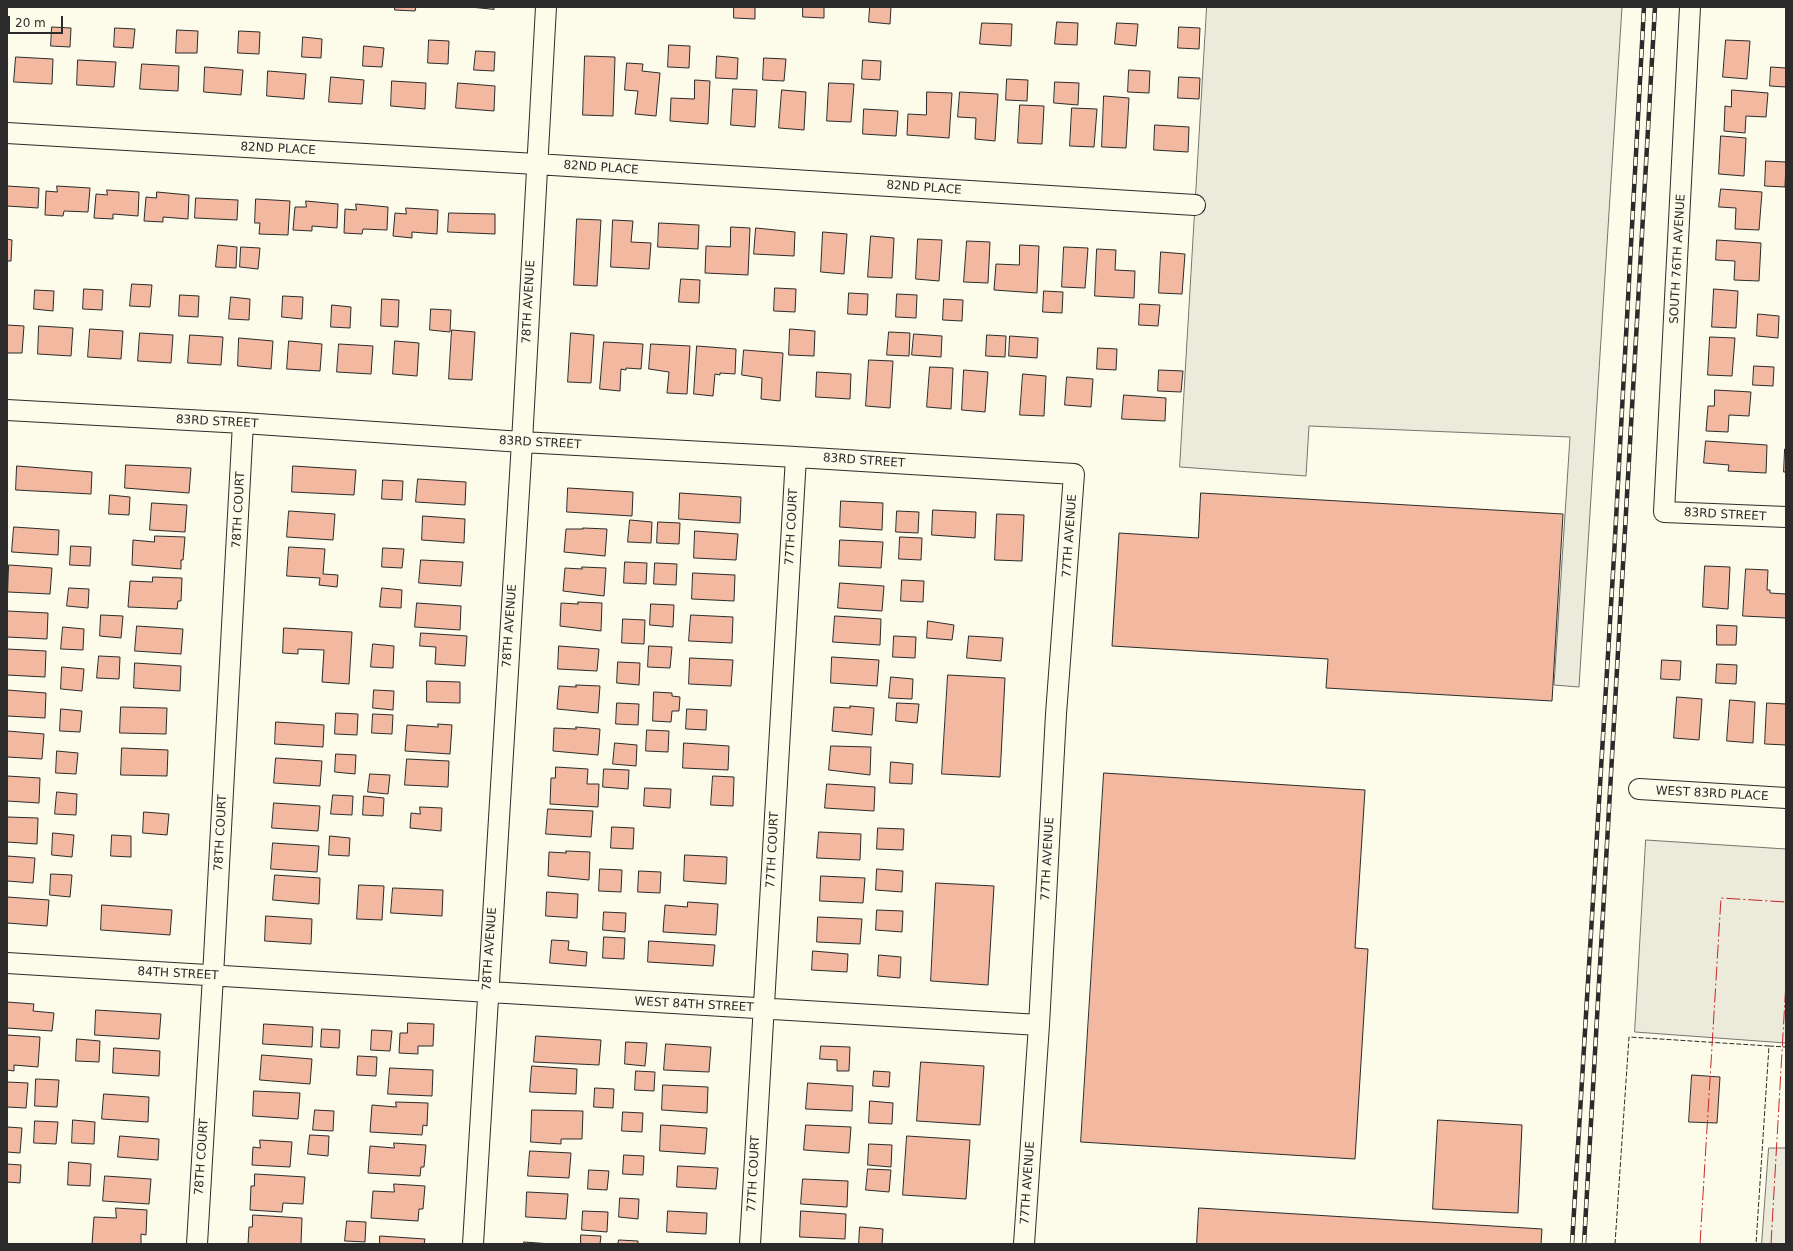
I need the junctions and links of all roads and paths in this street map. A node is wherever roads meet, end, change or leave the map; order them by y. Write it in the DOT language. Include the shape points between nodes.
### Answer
graph roads {
  1 [pos="546,7"];
  2 [pos="1690,7"];
  3 [pos="7,133"];
  4 [pos="536,164"];
  5 [pos="1195,205"];
  6 [pos="7,410"];
  7 [pos="243,423"];
  8 [pos="522,442"];
  9 [pos="796,456"];
  10 [pos="1074,474"];
  11 [pos="1664,512"];
  12 [pos="1786,518"];
  13 [pos="1639,789"];
  14 [pos="1786,798"];
  15 [pos="7,963"];
  16 [pos="213,976"];
  17 [pos="349,984"];
  18 [pos="487,993"];
  19 [pos="763,1009"];
  20 [pos="1039,1025"];
  21 [pos="197,1244"];
  22 [pos="473,1244"];
  23 [pos="750,1244"];
  24 [pos="1024,1244"];
  1 -- 4 [label="street, 78TH AVENUE"];
  2 -- 11 [label="street, SOUTH 76TH AVENUE"];
  3 -- 4 [label="street, 82ND PLACE"];
  4 -- 5 [label="street, 82ND PLACE"];
  4 -- 8 [label="street, 78TH AVENUE"];
  6 -- 7 [label="street, 83RD STREET"];
  7 -- 8 [label="street, 83RD STREET"];
  7 -- 16 [label="street, 78TH COURT"];
  8 -- 9 [label="street, 83RD STREET"];
  8 -- 18 [label="street, 78TH AVENUE"];
  9 -- 10 [label="street, 83RD STREET"];
  9 -- 19 [label="street, 77TH COURT"];
  10 -- 20 [label="street, 77TH AVENUE" via="1056,714"];
  11 -- 12 [label="street, 83RD STREET"];
  13 -- 14 [label="street, WEST 83RD PLACE"];
  15 -- 16 [label="street, 84TH STREET"];
  16 -- 17 [label="street, 84TH STREET"];
  16 -- 21 [label="street, 78TH COURT"];
  17 -- 18 [label="street, WEST 84TH STREET"];
  18 -- 19 [label="street, WEST 84TH STREET"];
  18 -- 22 [label="street, 78TH AVENUE"];
  19 -- 20 [label="street, WEST 84TH STREET"];
  19 -- 23 [label="street, 77TH COURT"];
  20 -- 24 [label="street, 77TH AVENUE"];
}
